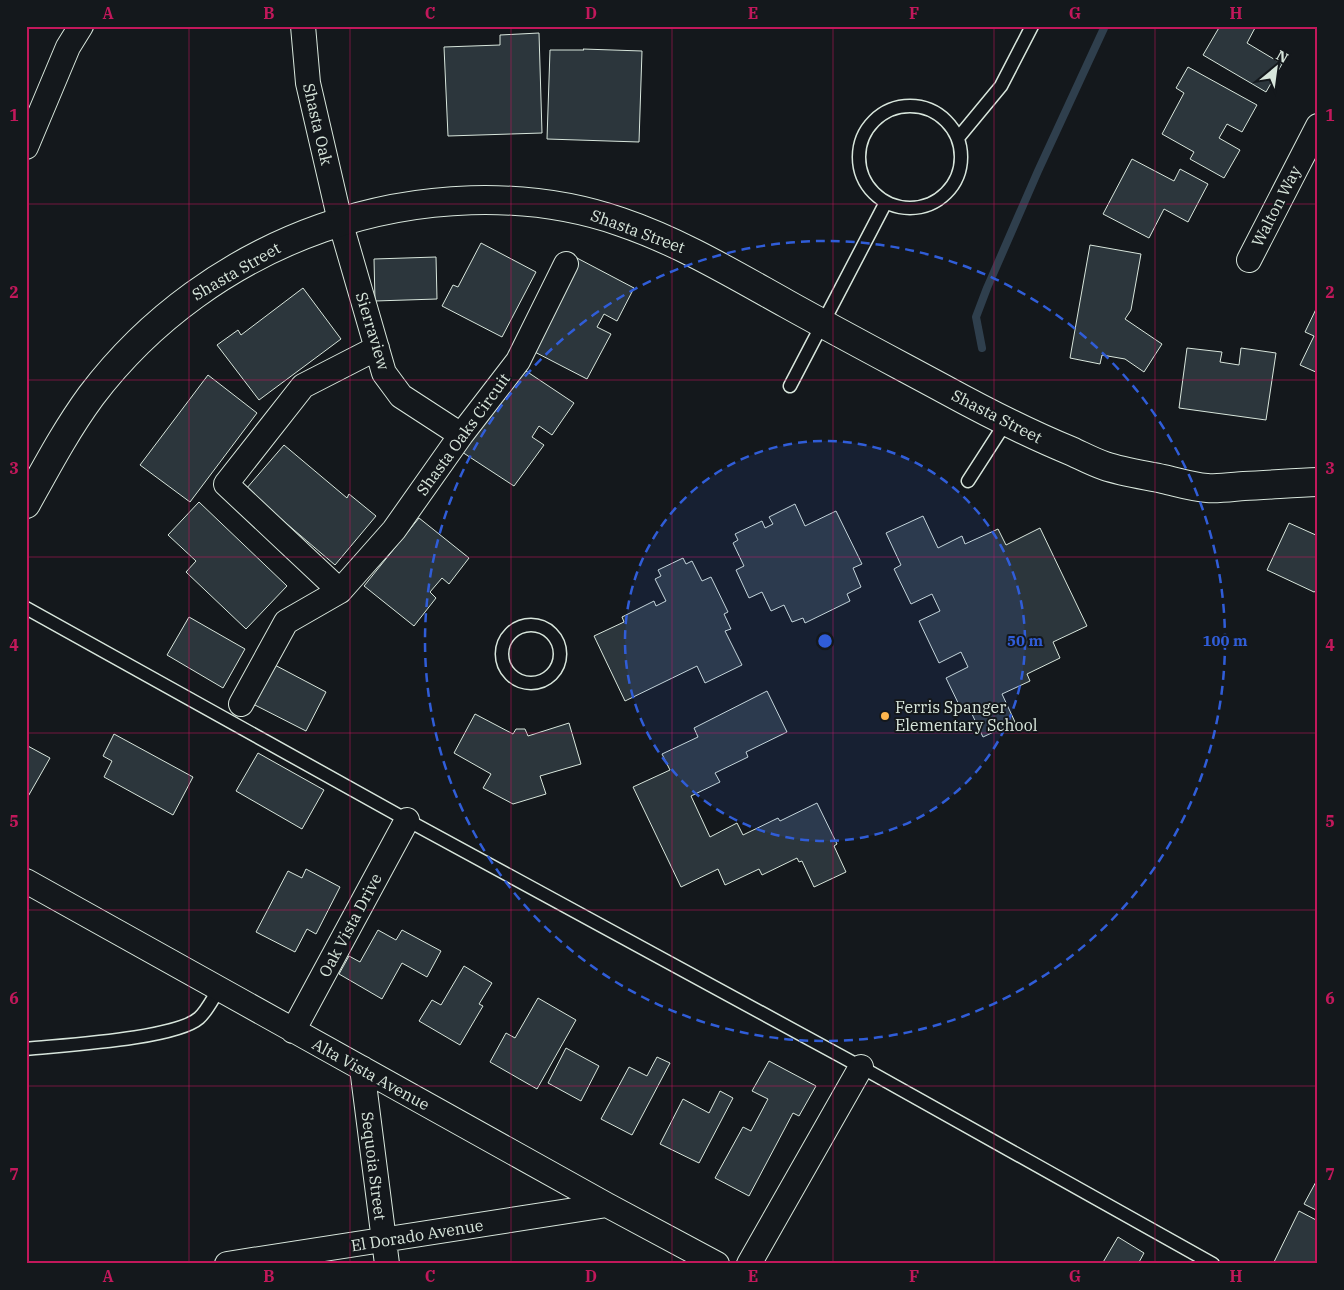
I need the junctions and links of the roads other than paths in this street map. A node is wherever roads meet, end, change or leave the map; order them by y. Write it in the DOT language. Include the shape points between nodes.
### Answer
graph roads {
  1 [pos="81,26"];
  2 [pos="303,26"];
  3 [pos="1032,26"];
  4 [pos="1318,126"];
  5 [pos="958,138"];
  6 [pos="26,147"];
  7 [pos="886,202"];
  8 [pos="340,221"];
  9 [pos="1249,260"];
  10 [pos="566,264"];
  11 [pos="822,323"];
  12 [pos="377,348"];
  13 [pos="790,386"];
  14 [pos="1006,422"];
  15 [pos="461,435"];
  16 [pos="968,481"];
  17 [pos="1318,482"];
  18 [pos="26,504"];
  19 [pos="340,591"];
  20 [pos="26,608"];
  21 [pos="529,684"];
  22 [pos="241,704"];
  23 [pos="407,820"];
  24 [pos="26,882"];
  25 [pos="219,989"];
  26 [pos="293,1031"];
  27 [pos="26,1049"];
  28 [pos="861,1067"];
  29 [pos="362,1068"];
  30 [pos="607,1205"];
  31 [pos="384,1240"];
  32 [pos="227,1264"];
  33 [pos="387,1264"];
  34 [pos="717,1264"];
  35 [pos="749,1264"];
  36 [pos="1213,1264"];
  1 -- 6 [label="street" via="68,47"];
  2 -- 8 [label="street, Shasta Oak" via="308,83"];
  3 -- 5 [label="lane" via="1001,86"];
  4 -- 9 [label="street, Walton Way"];
  5 -- 7 [label="lane" via="962,155 960,171 942,199 910,209"];
  5 -- 7 [label="lane" via="950,124 936,112 920,106 902,106 872,122 863,137 860,170 867,186"];
  7 -- 11 [label="lane"];
  8 -- 11 [label="street, Shasta Street" via="394,208 445,201 492,200 580,210 620,221 704,257"];
  8 -- 12 [label="street, Sierraview"];
  8 -- 18 [label="street, Shasta Street" via="278,246 239,267 181,304 150,330 91,397"];
  10 -- 15 [label="street, Shasta Oaks Circuit" via="518,361"];
  11 -- 13 [label="lane"];
  11 -- 14 [label="street, Shasta Street"];
  12 -- 15 [label="street, Sierraview" via="384,373 401,396"];
  12 -- 19 [label="street" via="303,386 226,484"];
  14 -- 16 [label="lane"];
  14 -- 17 [label="street, Shasta Street" via="1107,466 1207,488"];
  15 -- 19 [label="street, Shasta Oaks Circuit" via="394,530"];
  19 -- 22 [label="street, Shasta Oaks Circuit" via="286,622"];
  20 -- 23 [label="lane"];
  21 -- 21 [label="lane" via="551,676 561,656 560,644 554,634 533,624 512,631 501,652 509,674"];
  23 -- 26 [label="street, Oak Vista Drive"];
  23 -- 28 [label="lane"];
  24 -- 25 [label="street, Alta Vista Avenue"];
  25 -- 26 [label="street, Alta Vista Avenue"];
  25 -- 27 [label="lane" via="200,1018 178,1029"];
  26 -- 29 [label="street, Alta Vista Avenue"];
  28 -- 35 [label="street"];
  28 -- 36 [label="lane"];
  29 -- 30 [label="street, Alta Vista Avenue"];
  29 -- 31 [label="street, Sequoia Street"];
  30 -- 31 [label="street, El Dorado Avenue"];
  30 -- 34 [label="street, Alta Vista Avenue"];
  31 -- 32 [label="street, El Dorado Avenue"];
  31 -- 33 [label="street, Sequoia Street"];
}
